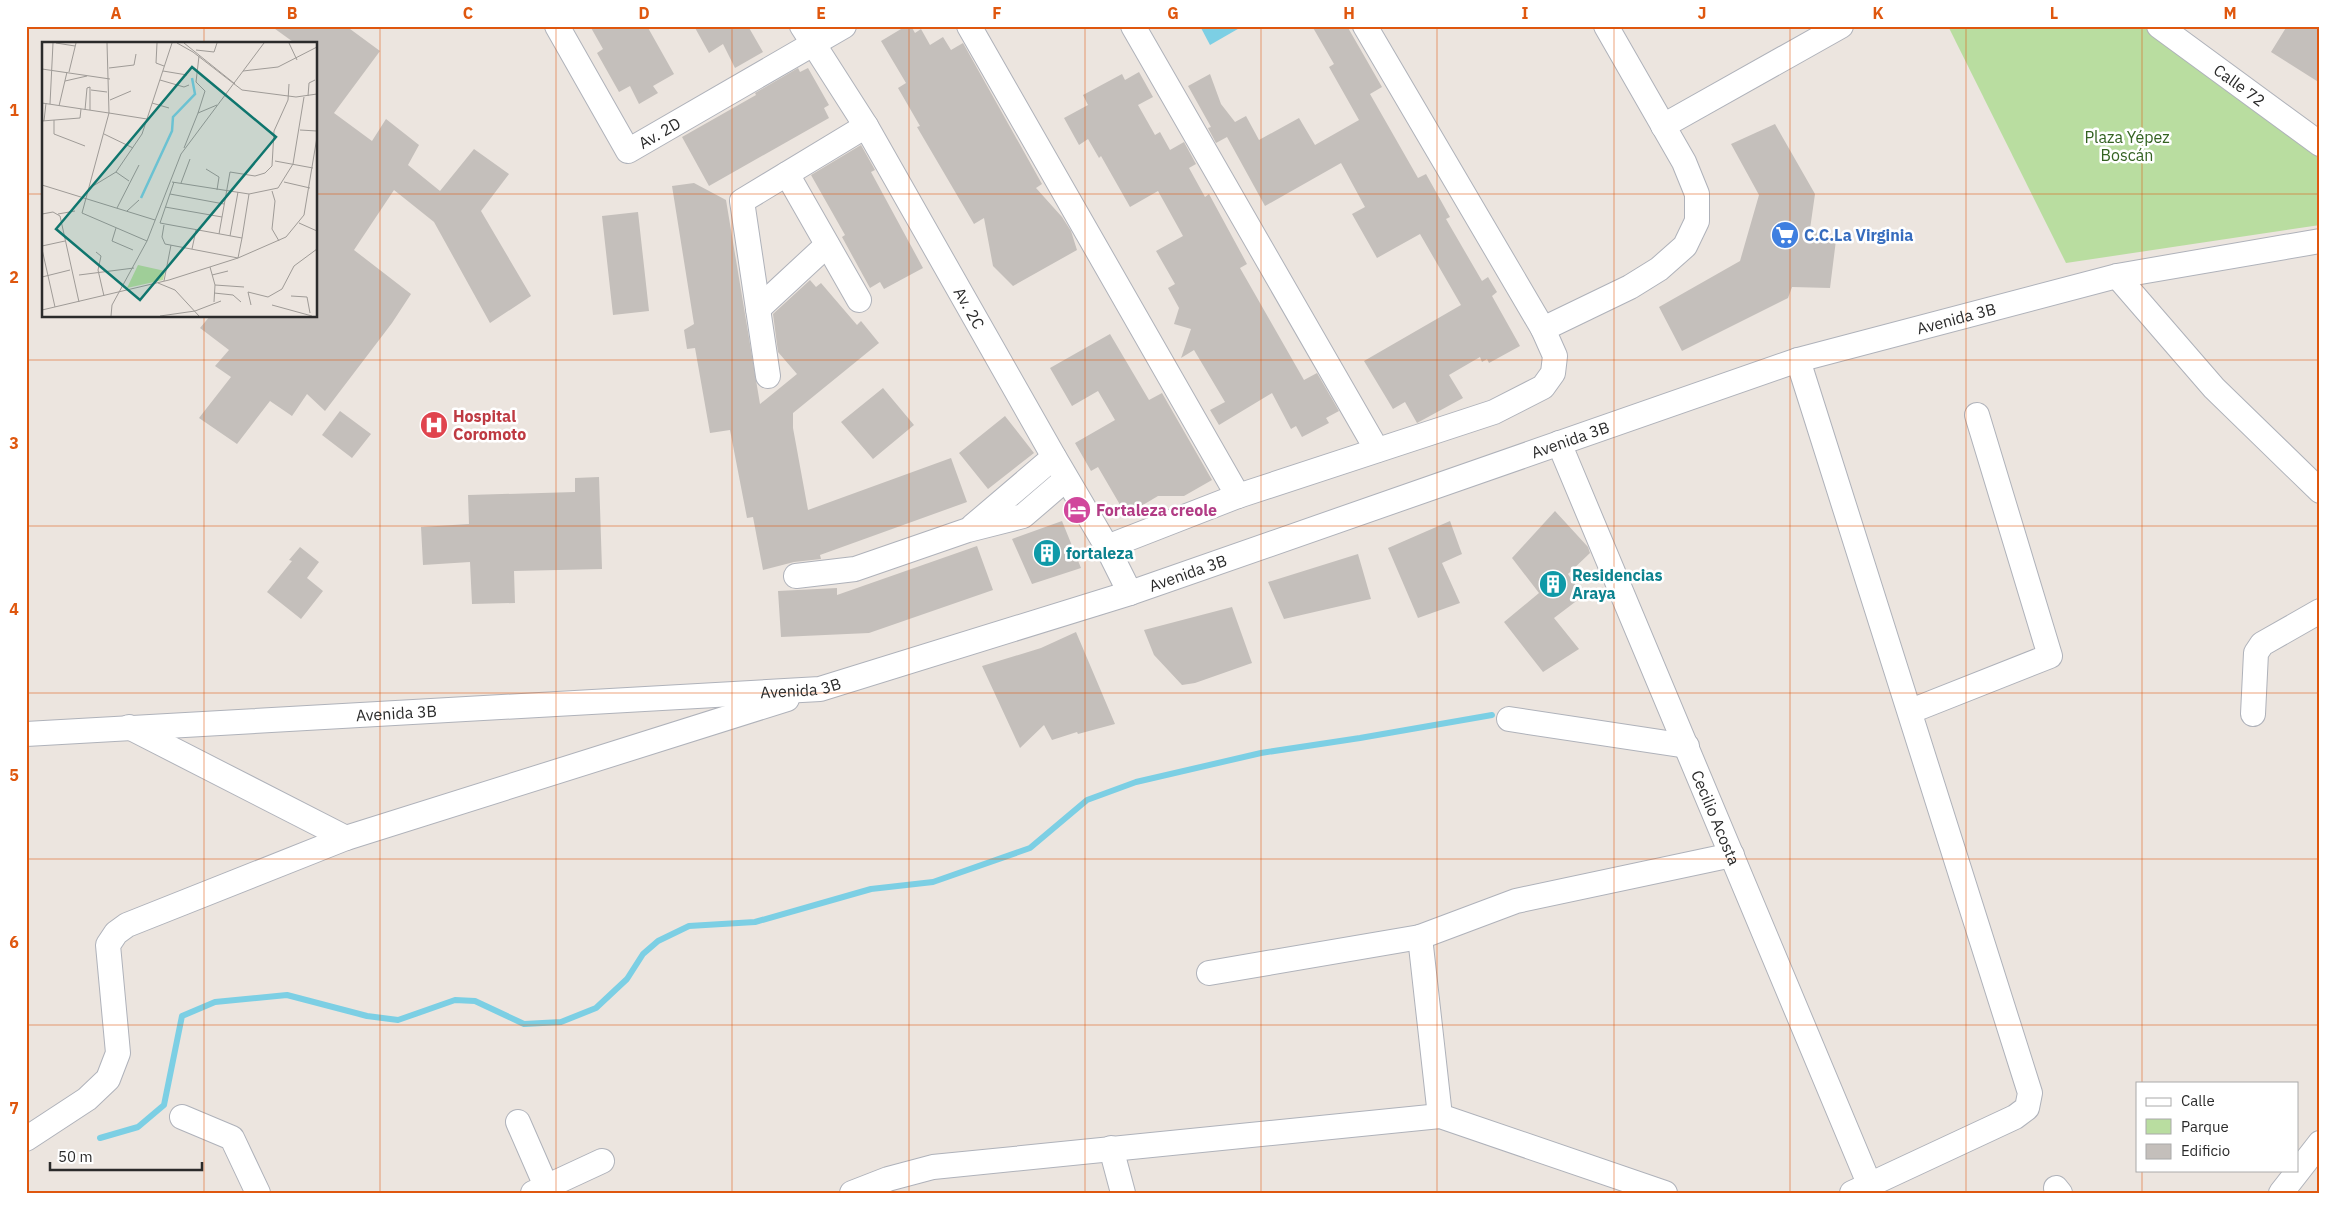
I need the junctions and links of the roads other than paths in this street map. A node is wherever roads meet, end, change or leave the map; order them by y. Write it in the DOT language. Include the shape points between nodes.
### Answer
graph roads {
  1 [pos="557,26"];
  2 [pos="844,26"];
  3 [pos="970,26"];
  4 [pos="1133,26"];
  5 [pos="1365,26"];
  6 [pos="1606,26"];
  7 [pos="1841,26"];
  8 [pos="2159,26"];
  9 [pos="809,35"];
  10 [pos="866,126"];
  11 [pos="1664,126"];
  12 [pos="2320,144"];
  13 [pos="787,174"];
  14 [pos="2320,241"];
  15 [pos="827,245"];
  16 [pos="2117,276"];
  17 [pos="859,300"];
  18 [pos="758,309"];
  19 [pos="1543,329"];
  20 [pos="1798,360"];
  21 [pos="768,376"];
  22 [pos="1977,415"];
  23 [pos="1559,443"];
  24 [pos="1378,450"];
  25 [pos="1054,457"];
  26 [pos="1066,479"];
  27 [pos="2320,491"];
  28 [pos="1238,496"];
  29 [pos="968,530"];
  30 [pos="1107,547"];
  31 [pos="796,576"];
  32 [pos="1130,593"];
  33 [pos="2320,611"];
  34 [pos="820,689"];
  35 [pos="1911,712"];
  36 [pos="2253,714"];
  37 [pos="1508,719"];
  38 [pos="128,727"];
  39 [pos="26,734"];
  40 [pos="1687,746"];
  41 [pos="346,838"];
  42 [pos="1732,855"];
  43 [pos="1420,937"];
  44 [pos="1209,973"];
  45 [pos="1440,1116"];
  46 [pos="182,1117"];
  47 [pos="518,1122"];
  48 [pos="26,1139"];
  49 [pos="2320,1143"];
  50 [pos="1111,1148"];
  51 [pos="602,1161"];
  52 [pos="2298,1171"];
  53 [pos="2297,1172"];
  54 [pos="543,1190"];
  55 [pos="1865,1190"];
  56 [pos="258,1193"];
  57 [pos="852,1193"];
  58 [pos="1122,1193"];
  59 [pos="1665,1193"];
  60 [pos="2281,1193"];
  1 -- 9 [label="street, Av. 2D" via="628,151"];
  2 -- 9 [label="street"];
  3 -- 28 [label="street"];
  4 -- 24 [label="street"];
  5 -- 19 [label="street"];
  6 -- 11 [label="street"];
  7 -- 11 [label="street"];
  8 -- 12 [label="street, Calle 72"];
  9 -- 10 [label="street, Av. 2C"];
  10 -- 13 [label="street"];
  10 -- 25 [label="street, Av. 2C"];
  11 -- 19 [label="street" via="1697,194 1697,221 1685,246 1659,269 1630,287"];
  13 -- 15 [label="street"];
  13 -- 18 [label="street" via="742,201"];
  14 -- 16 [label="street, Avenida 3B"];
  15 -- 17 [label="street"];
  15 -- 18 [label="street"];
  16 -- 20 [label="street, Avenida 3B"];
  16 -- 27 [label="street" via="2214,388"];
  18 -- 21 [label="street"];
  19 -- 24 [label="street" via="1555,356 1553,374 1542,387 1494,412"];
  20 -- 23 [label="street, Avenida 3B"];
  20 -- 35 [label="street"];
  22 -- 35 [label="street" via="2050,656"];
  23 -- 32 [label="street, Avenida 3B"];
  23 -- 40 [label="street, Cecilio Acosta"];
  24 -- 28 [label="street"];
  25 -- 26 [label="street, Av. 2C"];
  25 -- 29 [label="street"];
  26 -- 29 [label="street" via="1023,516"];
  26 -- 30 [label="street, Av. 2C"];
  28 -- 30 [label="street"];
  29 -- 31 [label="street" via="855,569"];
  30 -- 32 [label="street, Av. 2C"];
  32 -- 34 [label="street, Avenida 3B"];
  33 -- 36 [label="street" via="2262,644 2256,653"];
  34 -- 38 [label="street, Avenida 3B"];
  34 -- 41 [label="street"];
  35 -- 55 [label="street" via="2030,1093 2027,1108 2015,1117"];
  37 -- 40 [label="street"];
  38 -- 39 [label="street, Avenida 3B"];
  38 -- 41 [label="street"];
  40 -- 42 [label="street, Cecilio Acosta"];
  41 -- 48 [label="street" via="127,925 116,933 108,945 118,1053 108,1079 87,1099"];
  42 -- 43 [label="street" via="1516,901"];
  42 -- 55 [label="street, Cecilio Acosta"];
  43 -- 44 [label="street"];
  43 -- 45 [label="street"];
  45 -- 50 [label="street"];
  45 -- 59 [label="street"];
  46 -- 56 [label="street" via="232,1138"];
  47 -- 54 [label="street"];
  49 -- 52 [label="street"];
  50 -- 57 [label="street" via="933,1167"];
  50 -- 58 [label="street"];
  51 -- 54 [label="street"];
  53 -- 60 [label="street"];
}
